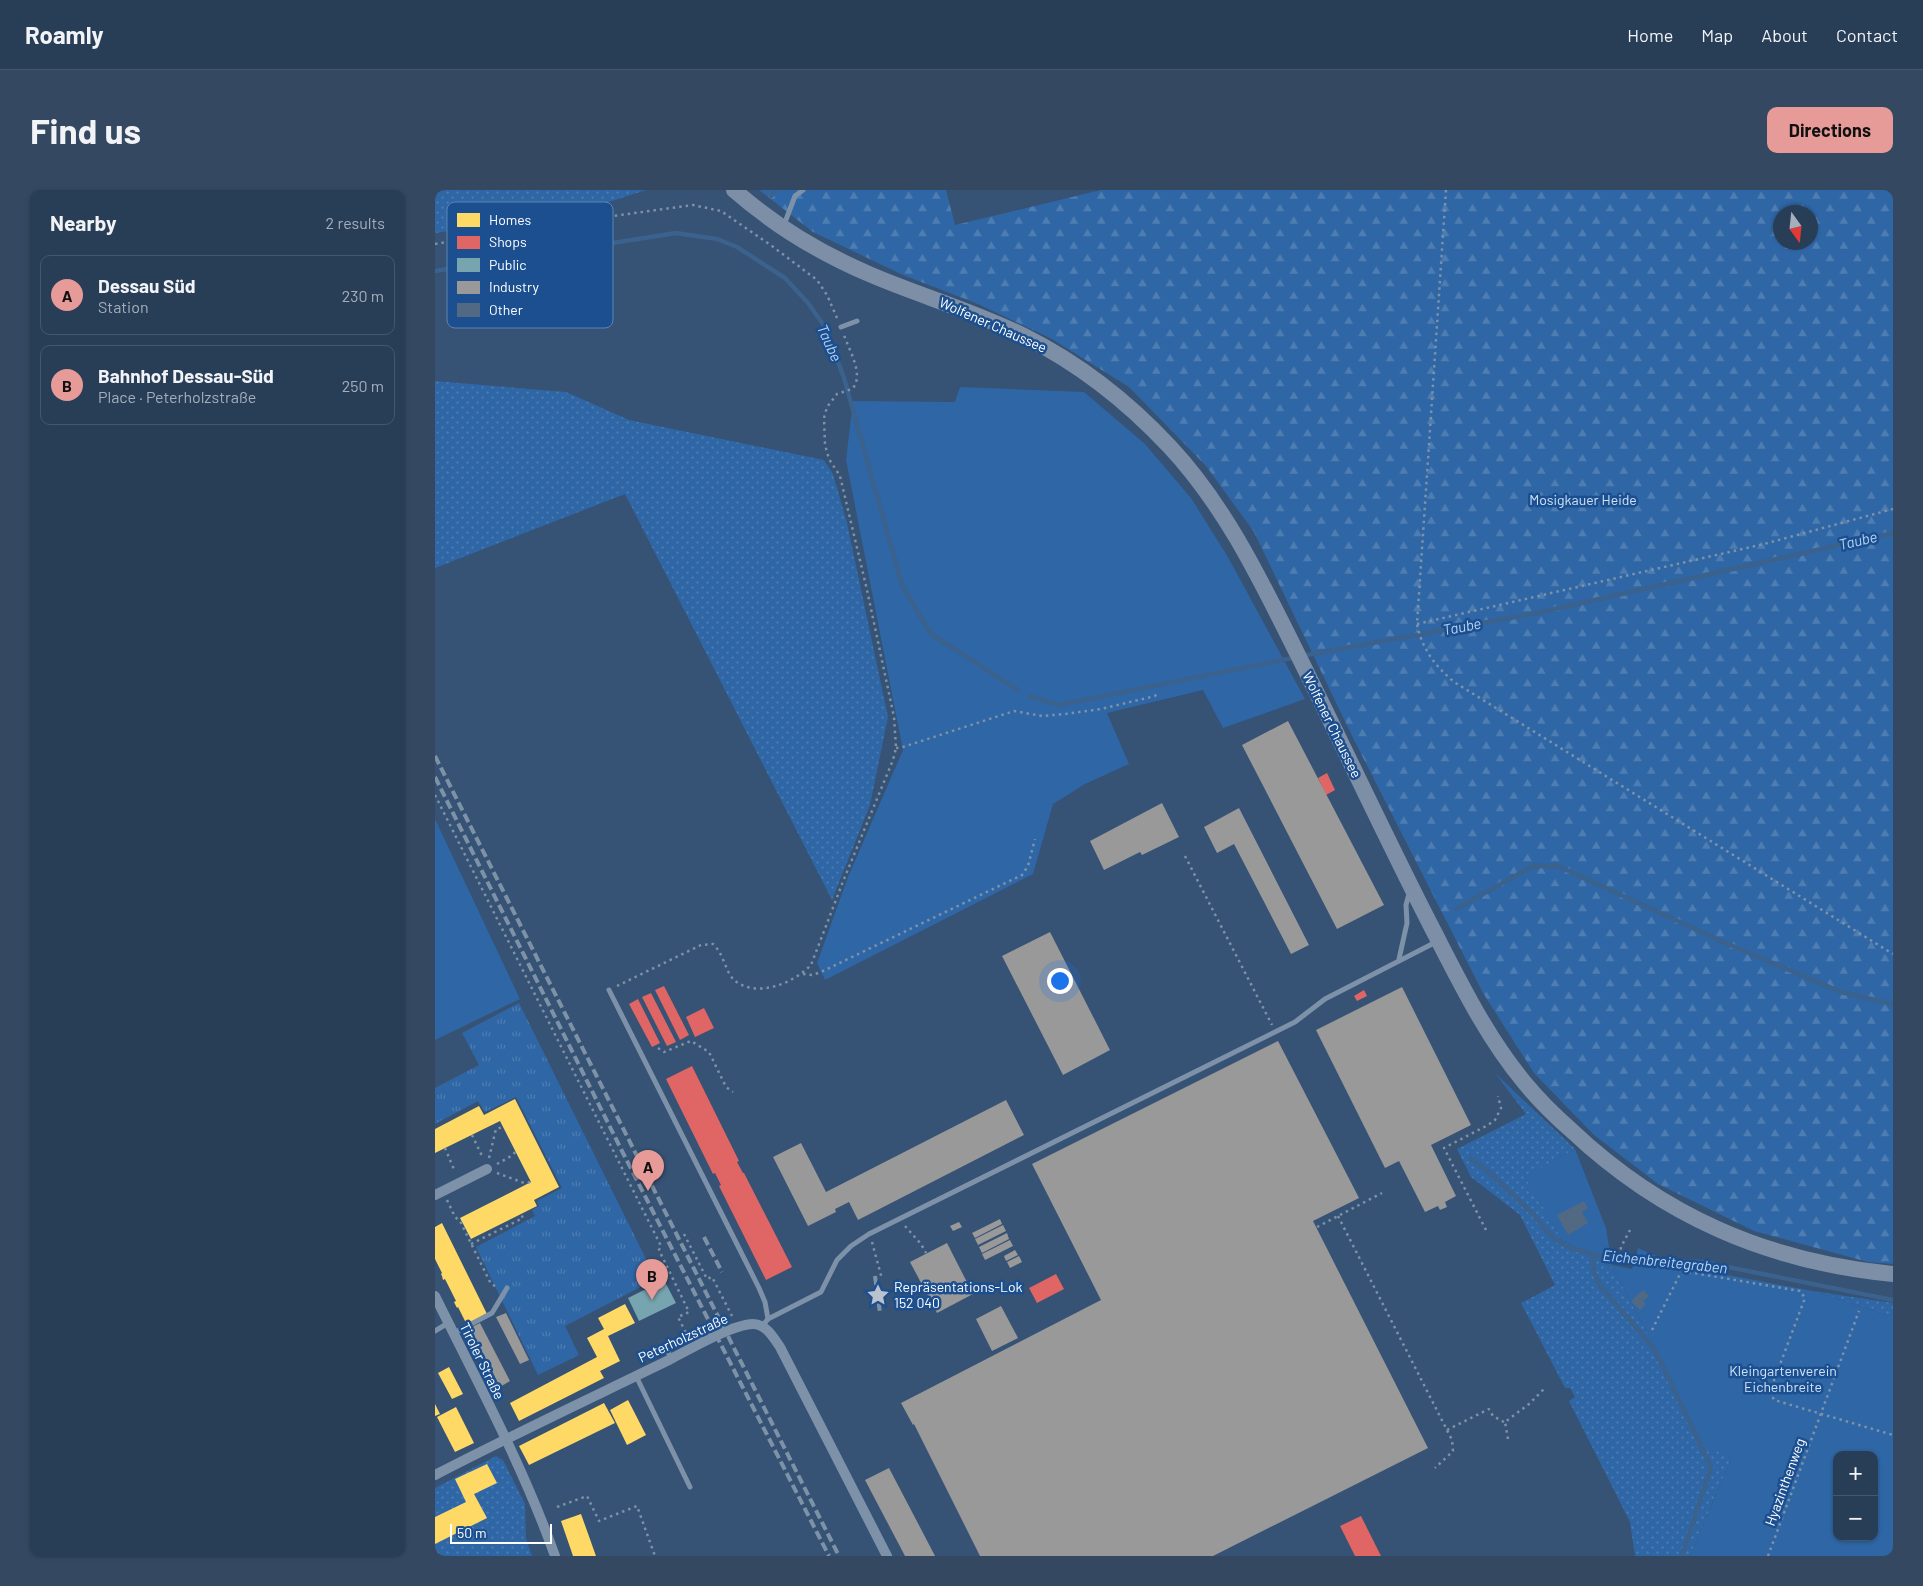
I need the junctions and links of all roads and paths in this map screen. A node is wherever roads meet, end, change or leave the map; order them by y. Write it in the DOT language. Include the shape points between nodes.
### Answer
graph roads {
  1 [pos="734,190"];
  2 [pos="803,190"];
  3 [pos="1446,190"];
  4 [pos="613,216"];
  5 [pos="783,228"];
  6 [pos="857,321"];
  7 [pos="841,327"];
  8 [pos="1893,509"];
  9 [pos="1417,624"];
  10 [pos="1158,692"];
  11 [pos="896,748"];
  12 [pos="435,795"];
  13 [pos="1035,840"];
  14 [pos="1185,856"];
  15 [pos="1411,888"];
  16 [pos="1439,941"];
  17 [pos="1893,954"];
  18 [pos="1399,959"];
  19 [pos="803,974"];
  20 [pos="609,990"];
  21 [pos="1275,1031"];
  22 [pos="658,1048"];
  23 [pos="733,1092"];
  24 [pos="1498,1096"];
  25 [pos="503,1126"];
  26 [pos="472,1134"];
  27 [pos="445,1148"];
  28 [pos="515,1152"];
  29 [pos="487,1169"];
  30 [pos="460,1182"];
  31 [pos="531,1182"];
  32 [pos="439,1193"];
  33 [pos="1382,1193"];
  34 [pos="521,1214"];
  35 [pos="1338,1216"];
  36 [pos="901,1218"];
  37 [pos="1317,1227"];
  38 [pos="1486,1230"];
  39 [pos="1630,1230"];
  40 [pos="684,1234"];
  41 [pos="869,1234"];
  42 [pos="479,1235"];
  43 [pos="481,1239"];
  44 [pos="471,1244"];
  45 [pos="926,1253"];
  46 [pos="1620,1256"];
  47 [pos="1893,1274"];
  48 [pos="882,1279"];
  49 [pos="506,1290"];
  50 [pos="435,1296"];
  51 [pos="1859,1311"];
  52 [pos="765,1322"];
  53 [pos="448,1323"];
  54 [pos="738,1328"];
  55 [pos="1653,1330"];
  56 [pos="435,1331"];
  57 [pos="453,1334"];
  58 [pos="666,1346"];
  59 [pos="693,1347"];
  60 [pos="671,1359"];
  61 [pos="636,1376"];
  62 [pos="1545,1388"];
  63 [pos="1820,1414"];
  64 [pos="1505,1422"];
  65 [pos="1447,1430"];
  66 [pos="1893,1435"];
  67 [pos="505,1439"];
  68 [pos="1508,1439"];
  69 [pos="1435,1468"];
  70 [pos="435,1475"];
  71 [pos="690,1486"];
  72 [pos="557,1507"];
  73 [pos="555,1556"];
  74 [pos="655,1556"];
  75 [pos="887,1556"];
  76 [pos="1768,1556"];
  1 -- 5 [label="main road, Wolfener Chaussee"];
  2 -- 5 [label="lane" via="795,196"];
  3 -- 9 [label="path"];
  4 -- 7 [label="path" via="693,205 721,212 817,280"];
  5 -- 15 [label="main road, Wolfener Chaussee" via="866,273 1023,336 1077,367 1118,397 1171,448 1205,489 1242,546"];
  6 -- 7 [label="lane"];
  7 -- 11 [label="path" via="858,380 852,389 837,394 827,407 825,445 840,476 865,580 893,717"];
  8 -- 9 [label="path" via="1764,544"];
  9 -- 17 [label="path" via="1426,651 1438,669 1453,682"];
  10 -- 11 [label="path" via="1155,696 1101,709 1065,714 1042,716 1013,711"];
  11 -- 19 [label="path" via="811,965"];
  12 -- 59 [label="path" via="661,1246 659,1250 689,1312 678,1317"];
  13 -- 19 [label="path" via="1022,875 821,972"];
  14 -- 21 [label="path"];
  15 -- 16 [label="main road, Wolfener Chaussee"];
  15 -- 18 [label="lane"];
  16 -- 18 [label="lane"];
  16 -- 47 [label="main road, Wolfener Chaussee" via="1481,1020 1523,1081 1591,1149 1621,1173 1663,1202 1734,1237 1814,1262"];
  18 -- 21 [label="lane" via="1325,999 1295,1022"];
  19 -- 20 [label="path" via="768,989 744,986 733,979 713,944 701,945"];
  20 -- 52 [label="lane" via="759,1288 765,1302"];
  21 -- 36 [label="lane"];
  22 -- 23 [label="path" via="668,1052 691,1041 704,1048 726,1087"];
  24 -- 38 [label="path" via="1501,1108 1495,1120 1444,1148"];
  25 -- 29 [label="path" via="496,1130"];
  26 -- 29 [label="path"];
  27 -- 30 [label="path"];
  28 -- 29 [label="path"];
  29 -- 30 [label="street"];
  29 -- 31 [label="path" via="524,1183"];
  30 -- 32 [label="street"];
  32 -- 44 [label="path" via="460,1221"];
  33 -- 35 [label="path"];
  34 -- 43 [label="path" via="523,1218"];
  35 -- 37 [label="path"];
  35 -- 65 [label="path"];
  36 -- 41 [label="lane"];
  36 -- 45 [label="path"];
  39 -- 46 [label="path"];
  40 -- 54 [label="path" via="707,1279 712,1277"];
  41 -- 48 [label="path"];
  41 -- 52 [label="lane" via="837,1260 821,1292"];
  42 -- 43 [label="path"];
  43 -- 44 [label="path"];
  44 -- 49 [label="path" via="491,1284"];
  49 -- 57 [label="lane" via="492,1314"];
  50 -- 53 [label="street, Tiroler Straße"];
  51 -- 63 [label="path, Hyazinthenweg"];
  52 -- 54 [label="street, Peterholzstraße"];
  52 -- 75 [label="street"];
  53 -- 56 [label="lane"];
  53 -- 57 [label="street, Tiroler Straße"];
  54 -- 59 [label="street, Peterholzstraße"];
  55 -- 63 [label="path" via="1680,1274 1689,1272 1800,1291 1805,1298 1770,1391 1773,1400"];
  57 -- 67 [label="street, Tiroler Straße"];
  58 -- 60 [label="lane"];
  59 -- 60 [label="street, Peterholzstraße"];
  60 -- 61 [label="street, Peterholzstraße"];
  61 -- 67 [label="street, Peterholzstraße"];
  61 -- 71 [label="lane"];
  62 -- 64 [label="path"];
  63 -- 66 [label="path"];
  63 -- 76 [label="path, Hyazinthenweg"];
  64 -- 65 [label="path" via="1493,1416 1489,1409"];
  64 -- 68 [label="path"];
  65 -- 69 [label="path" via="1453,1451"];
  67 -- 70 [label="street, Peterholzstraße"];
  67 -- 73 [label="street, Tiroler Straße"];
  72 -- 74 [label="path" via="587,1496 599,1521 637,1506"];
}
